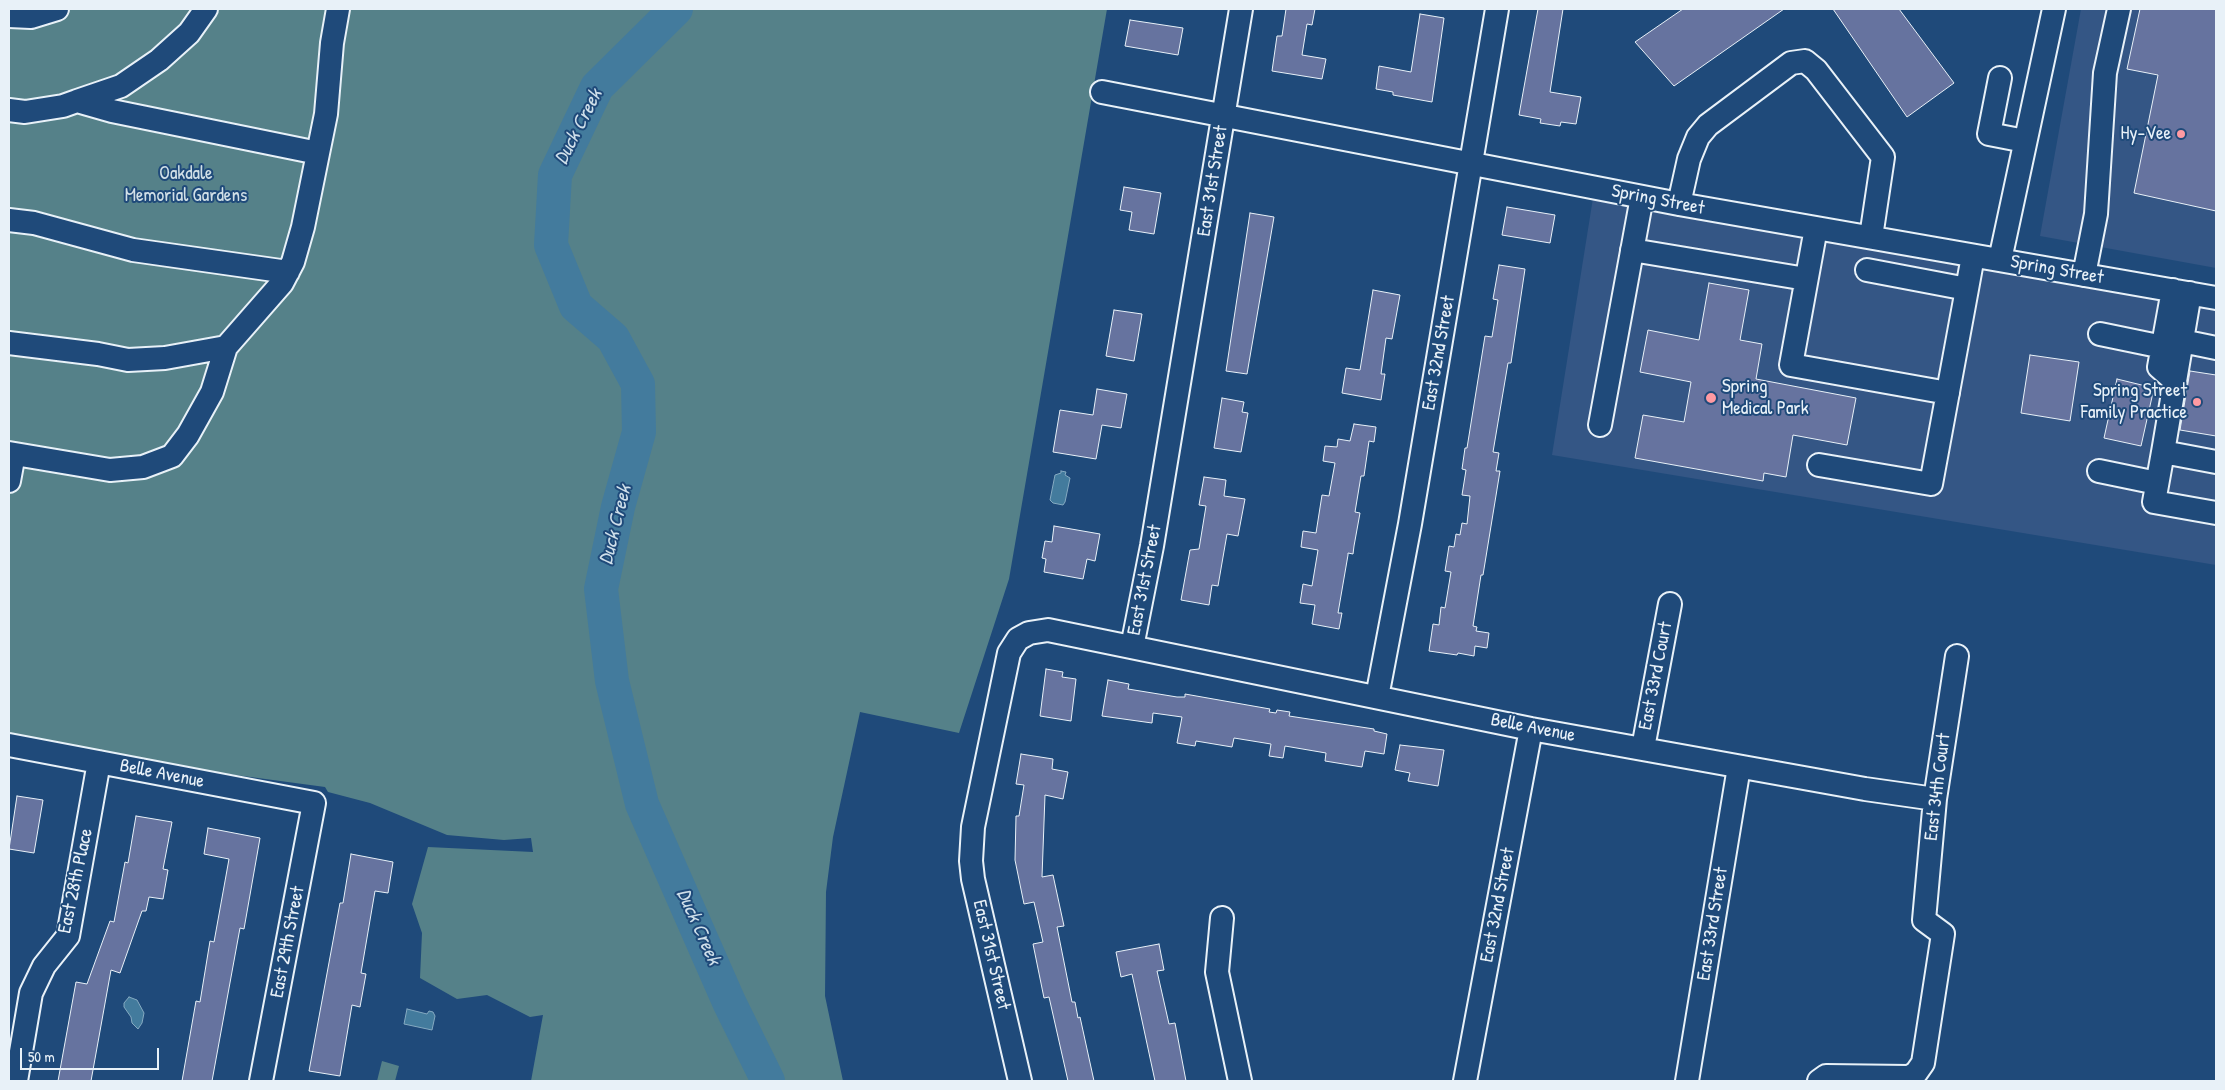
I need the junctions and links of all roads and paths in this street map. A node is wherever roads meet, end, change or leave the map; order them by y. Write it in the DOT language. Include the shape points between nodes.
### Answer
graph roads {
  1 [pos="57,9"];
  2 [pos="206,9"];
  3 [pos="338,9"];
  4 [pos="1241,9"];
  5 [pos="1497,9"];
  6 [pos="2054,9"];
  7 [pos="2119,9"];
  8 [pos="9,16"];
  9 [pos="2000,78"];
  10 [pos="1102,92"];
  11 [pos="77,101"];
  12 [pos="9,110"];
  13 [pos="1224,116"];
  14 [pos="2025,142"];
  15 [pos="318,153"];
  16 [pos="1470,164"];
  17 [pos="1642,197"];
  18 [pos="1679,204"];
  19 [pos="9,220"];
  20 [pos="1816,228"];
  21 [pos="1870,237"];
  22 [pos="1632,250"];
  23 [pos="1973,256"];
  24 [pos="2000,260"];
  25 [pos="1867,270"];
  26 [pos="288,272"];
  27 [pos="2084,275"];
  28 [pos="1806,280"];
  29 [pos="1966,289"];
  30 [pos="2181,292"];
  31 [pos="2216,298"];
  32 [pos="2100,334"];
  33 [pos="9,343"];
  34 [pos="2172,344"];
  35 [pos="226,347"];
  36 [pos="2216,348"];
  37 [pos="1948,393"];
  38 [pos="1600,426"];
  39 [pos="2163,452"];
  40 [pos="11,454"];
  41 [pos="2216,462"];
  42 [pos="1819,465"];
  43 [pos="2100,471"];
  44 [pos="9,481"];
  45 [pos="2157,482"];
  46 [pos="2216,513"];
  47 [pos="1670,604"];
  48 [pos="1132,646"];
  49 [pos="1957,656"];
  50 [pos="1377,697"];
  51 [pos="1531,729"];
  52 [pos="9,745"];
  53 [pos="1643,748"];
  54 [pos="99,762"];
  55 [pos="1739,767"];
  56 [pos="1935,799"];
  57 [pos="314,803"];
  58 [pos="1222,918"];
  59 [pos="17,1029"];
  60 [pos="16,1081"];
  61 [pos="261,1081"];
  62 [pos="1020,1081"];
  63 [pos="1240,1081"];
  64 [pos="1465,1081"];
  65 [pos="1687,1081"];
  66 [pos="1819,1081"];
  1 -- 8 [label="street" via="31,17"];
  2 -- 11 [label="street" via="189,33 159,60 122,86"];
  3 -- 15 [label="street" via="326,114"];
  4 -- 13 [label="street, East 31st Street"];
  5 -- 16 [label="street, East 32nd Street"];
  6 -- 14 [label="street"];
  7 -- 27 [label="street" via="2104,73 2096,214"];
  9 -- 14 [label="street" via="1989,134"];
  10 -- 13 [label="street, Spring Street"];
  11 -- 12 [label="street" via="25,112"];
  11 -- 15 [label="street"];
  13 -- 16 [label="street, Spring Street"];
  13 -- 48 [label="street, East 31st Street" via="1152,546"];
  14 -- 24 [label="street"];
  15 -- 26 [label="street" via="303,227"];
  16 -- 17 [label="street, Spring Street"];
  16 -- 50 [label="street, East 32nd Street" via="1410,524"];
  17 -- 18 [label="street, Spring Street"];
  17 -- 22 [label="street"];
  18 -- 20 [label="street, Spring Street"];
  18 -- 21 [label="street" via="1689,159 1698,137 1708,125 1791,64 1805,61 1816,70 1883,157"];
  19 -- 26 [label="street" via="34,223 133,250"];
  20 -- 21 [label="street, Spring Street"];
  20 -- 28 [label="street"];
  21 -- 23 [label="street, Spring Street"];
  22 -- 28 [label="street"];
  22 -- 38 [label="street"];
  23 -- 24 [label="street, Spring Street"];
  23 -- 29 [label="street"];
  24 -- 27 [label="street, Spring Street"];
  25 -- 29 [label="street"];
  26 -- 35 [label="street"];
  27 -- 30 [label="street, Spring Street"];
  28 -- 37 [label="street" via="1791,365"];
  29 -- 37 [label="street"];
  30 -- 31 [label="street, Spring Street"];
  30 -- 34 [label="street"];
  32 -- 34 [label="street"];
  33 -- 35 [label="street" via="128,360 165,358"];
  34 -- 36 [label="street"];
  34 -- 39 [label="street" via="2175,381"];
  35 -- 40 [label="street" via="212,392 172,456 142,467 110,470"];
  37 -- 42 [label="street" via="1931,484"];
  39 -- 41 [label="street"];
  39 -- 45 [label="street"];
  40 -- 44 [label="street"];
  43 -- 45 [label="street"];
  45 -- 46 [label="street" via="2154,502"];
  47 -- 53 [label="street, East 33rd Court"];
  48 -- 50 [label="street, Belle Avenue"];
  48 -- 62 [label="street, East 31st Street" via="1048,630 1029,633 1018,639 1009,653 973,827 971,861"];
  49 -- 56 [label="street, East 34th Court"];
  50 -- 51 [label="street, Belle Avenue"];
  51 -- 53 [label="street, Belle Avenue"];
  51 -- 64 [label="street, East 32nd Street"];
  52 -- 54 [label="street, Belle Avenue"];
  53 -- 55 [label="street, Belle Avenue"];
  54 -- 57 [label="street, Belle Avenue"];
  54 -- 59 [label="street, East 28th Place" via="68,936 44,966"];
  55 -- 56 [label="street, Belle Avenue"];
  55 -- 65 [label="street, East 33rd Street"];
  56 -- 66 [label="street, East 34th Court" via="1924,920 1943,934 1923,1063 1916,1073 1909,1076 1826,1076"];
  57 -- 61 [label="street, East 29th Street"];
  58 -- 63 [label="street" via="1217,972"];
  59 -- 60 [label="street, East 28th Place"];
}
